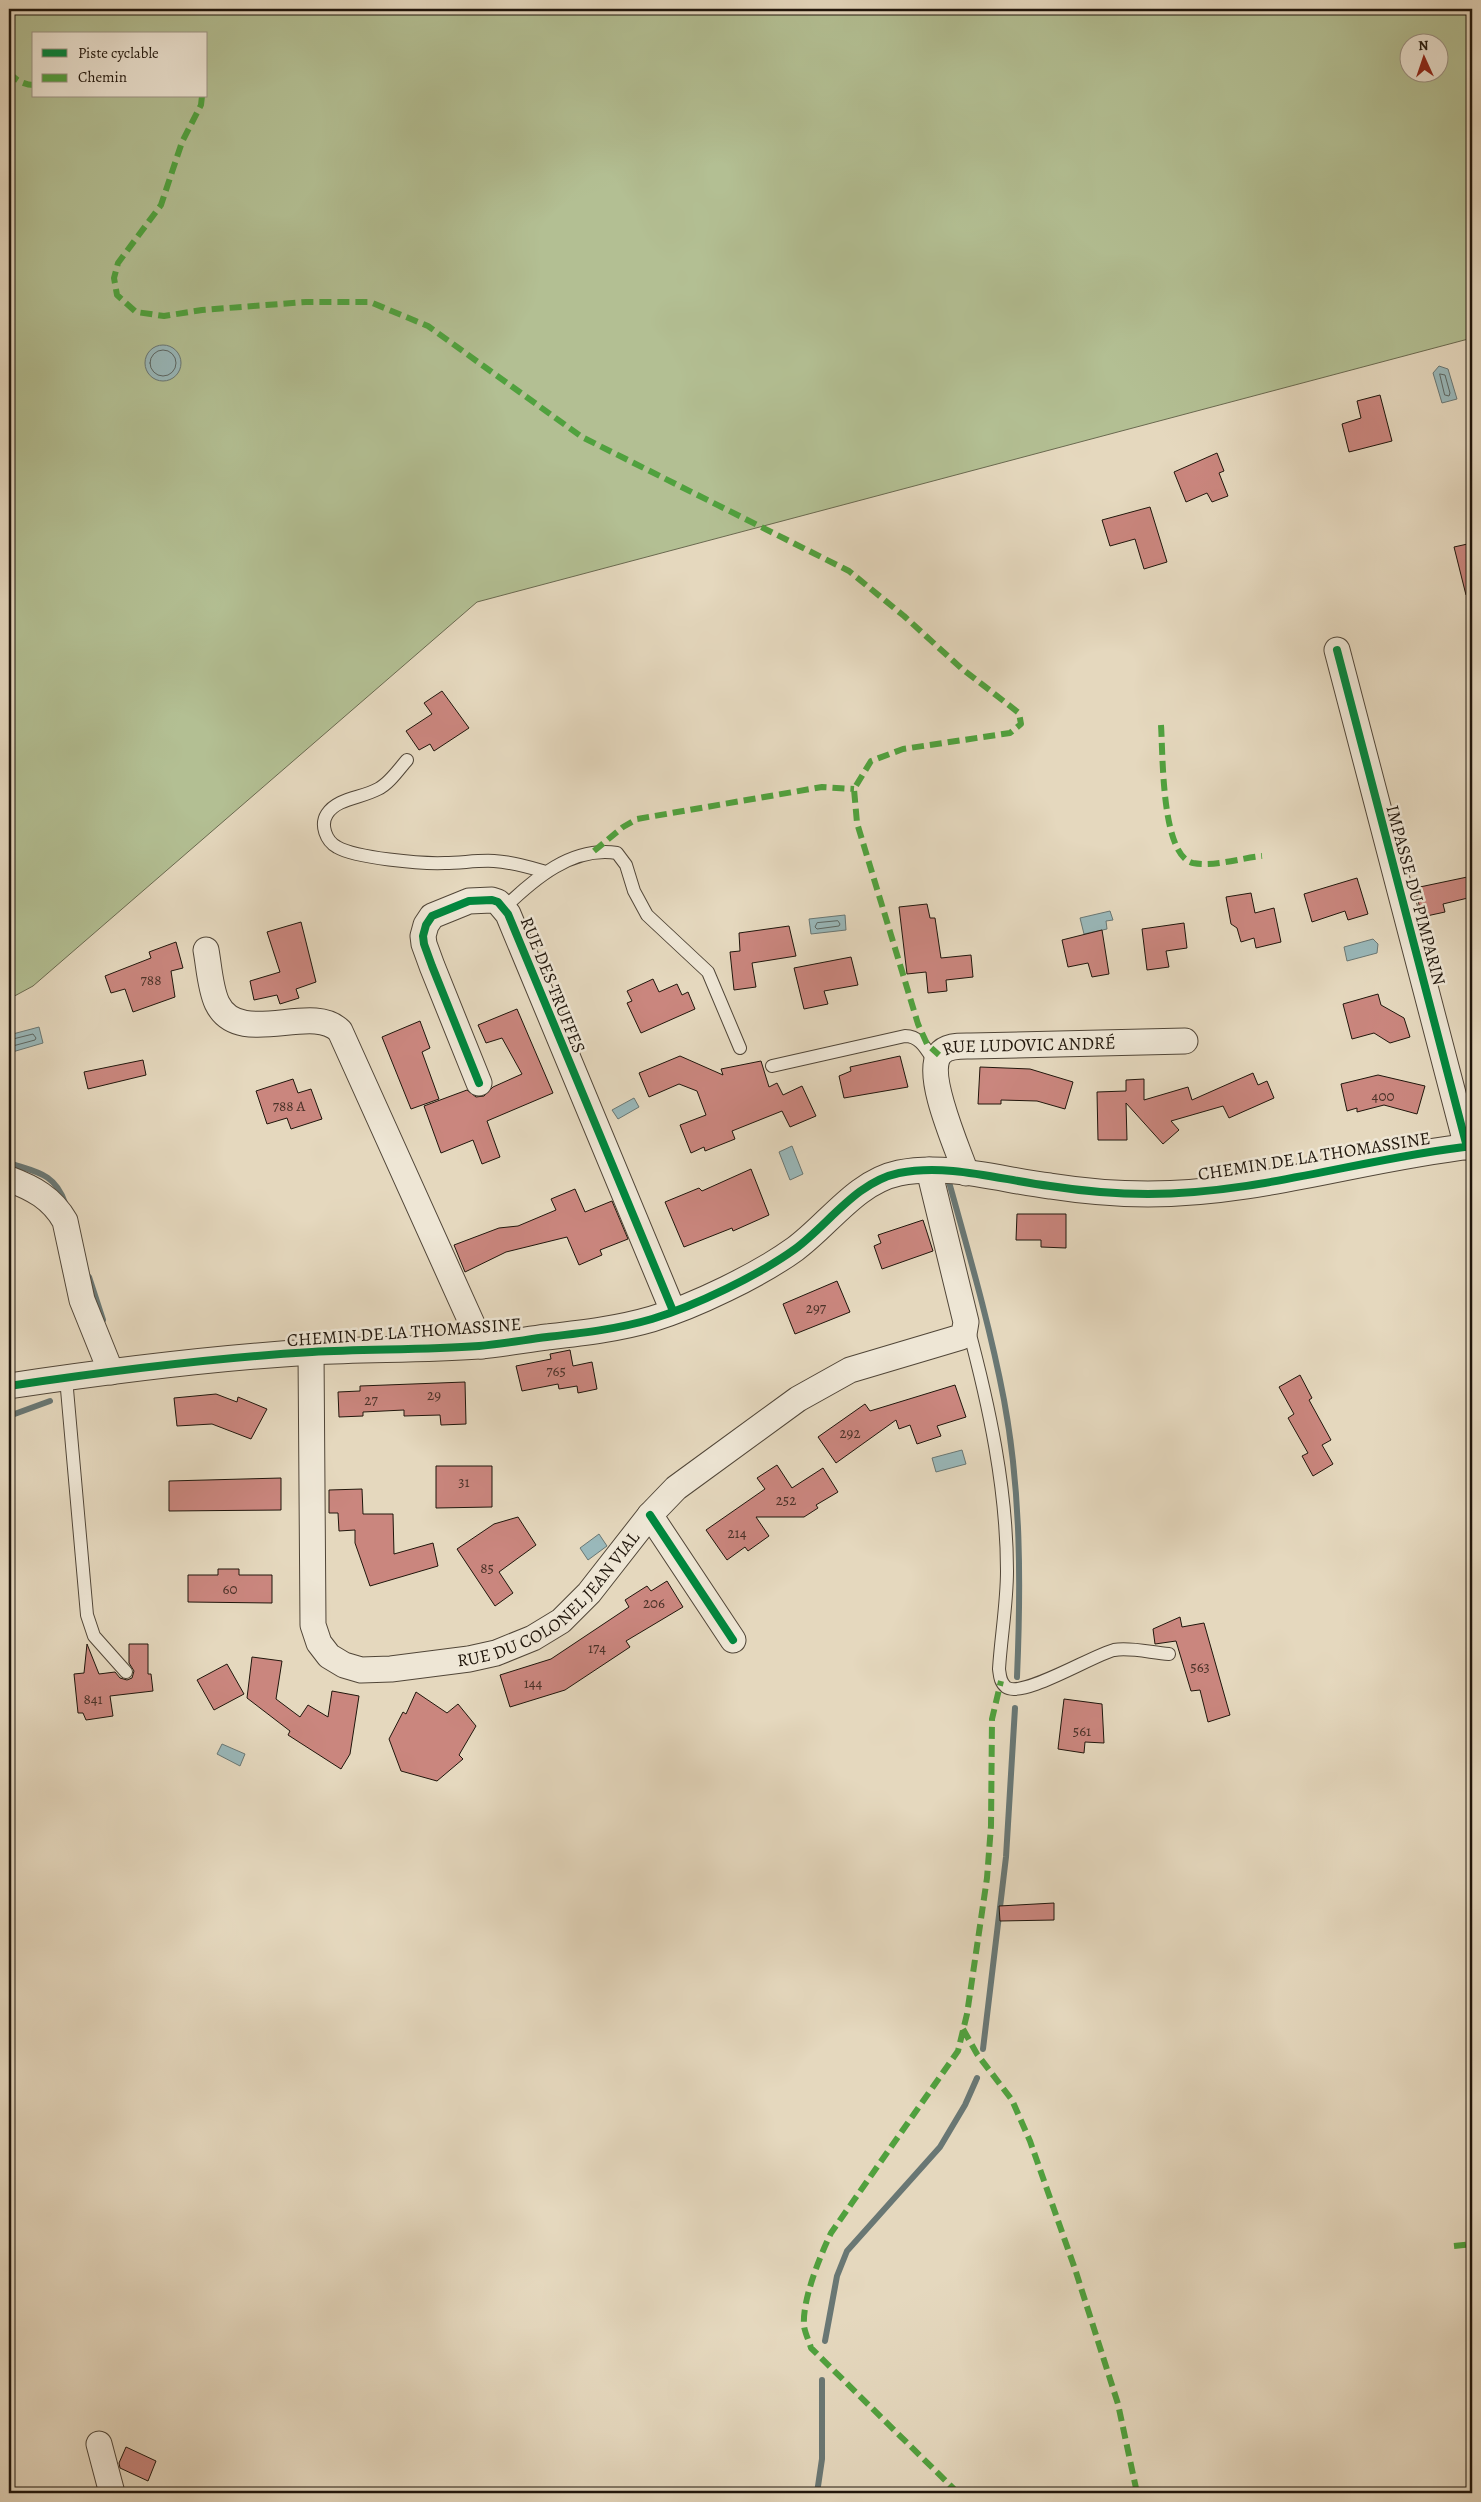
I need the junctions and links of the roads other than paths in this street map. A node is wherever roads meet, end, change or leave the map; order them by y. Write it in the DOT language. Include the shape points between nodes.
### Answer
graph roads {
  1 [pos="1337,650"];
  2 [pos="407,760"];
  3 [pos="546,872"];
  4 [pos="504,908"];
  5 [pos="206,950"];
  6 [pos="1185,1041"];
  7 [pos="740,1048"];
  8 [pos="936,1064"];
  9 [pos="772,1066"];
  10 [pos="479,1082"];
  11 [pos="1470,1147"];
  12 [pos="929,1170"];
  13 [pos="966,1173"];
  14 [pos="9,1178"];
  15 [pos="674,1311"];
  16 [pos="966,1322"];
  17 [pos="482,1346"];
  18 [pos="311,1352"];
  19 [pos="111,1372"];
  20 [pos="66,1378"];
  21 [pos="9,1386"];
  22 [pos="650,1515"];
  23 [pos="732,1640"];
  24 [pos="1169,1654"];
  25 [pos="126,1672"];
  26 [pos="99,2444"];
  27 [pos="112,2493"];
  1 -- 11 [label="street, IMPASSE DU PIMPARIN"];
  2 -- 3 [label="lane" via="380,789 334,807 325,820 329,841 349,852 411,861 508,862"];
  3 -- 4 [label="lane"];
  3 -- 7 [label="lane" via="594,851 617,853 648,916 708,972"];
  4 -- 10 [label="street, RUE DES TRUFFES" via="486,898 442,910 432,916 423,936"];
  4 -- 15 [label="street, RUE DES TRUFFES"];
  5 -- 17 [label="street" via="216,1002 235,1020 253,1024 326,1022 340,1031"];
  6 -- 8 [label="street, RUE LUDOVIC ANDRÉ" via="952,1047 939,1055"];
  8 -- 9 [label="lane" via="920,1041 913,1036 905,1036"];
  8 -- 13 [label="street, RUE LUDOVIC ANDRÉ" via="936,1086"];
  11 -- 13 [label="street, CHEMIN DE LA THOMASSINE" via="1242,1187 1171,1193 1075,1189"];
  12 -- 13 [label="street, CHEMIN DE LA THOMASSINE"];
  12 -- 15 [label="street, CHEMIN DE LA THOMASSINE" via="902,1172 877,1181 778,1260"];
  12 -- 16 [label="street"];
  14 -- 19 [label="street" via="40,1192 65,1221 82,1300"];
  15 -- 17 [label="street, CHEMIN DE LA THOMASSINE" via="588,1332"];
  16 -- 22 [label="street, RUE DU COLONEL JEAN VIAL" via="964,1334 958,1340 850,1370 816,1388 699,1469"];
  16 -- 24 [label="lane" via="989,1417 1006,1540 1001,1681 1007,1688 1034,1686 1116,1650"];
  17 -- 18 [label="street, CHEMIN DE LA THOMASSINE"];
  18 -- 19 [label="street, CHEMIN DE LA THOMASSINE"];
  18 -- 22 [label="street, RUE DU COLONEL JEAN VIAL" via="313,1625 323,1650 344,1665 362,1670 391,1669 469,1659 496,1653 533,1638 561,1621 590,1593"];
  19 -- 20 [label="street, CHEMIN DE LA THOMASSINE"];
  20 -- 21 [label="street, CHEMIN DE LA THOMASSINE"];
  20 -- 25 [label="lane" via="87,1615 94,1636"];
  22 -- 23 [label="street"];
  26 -- 27 [label="street"];
}
